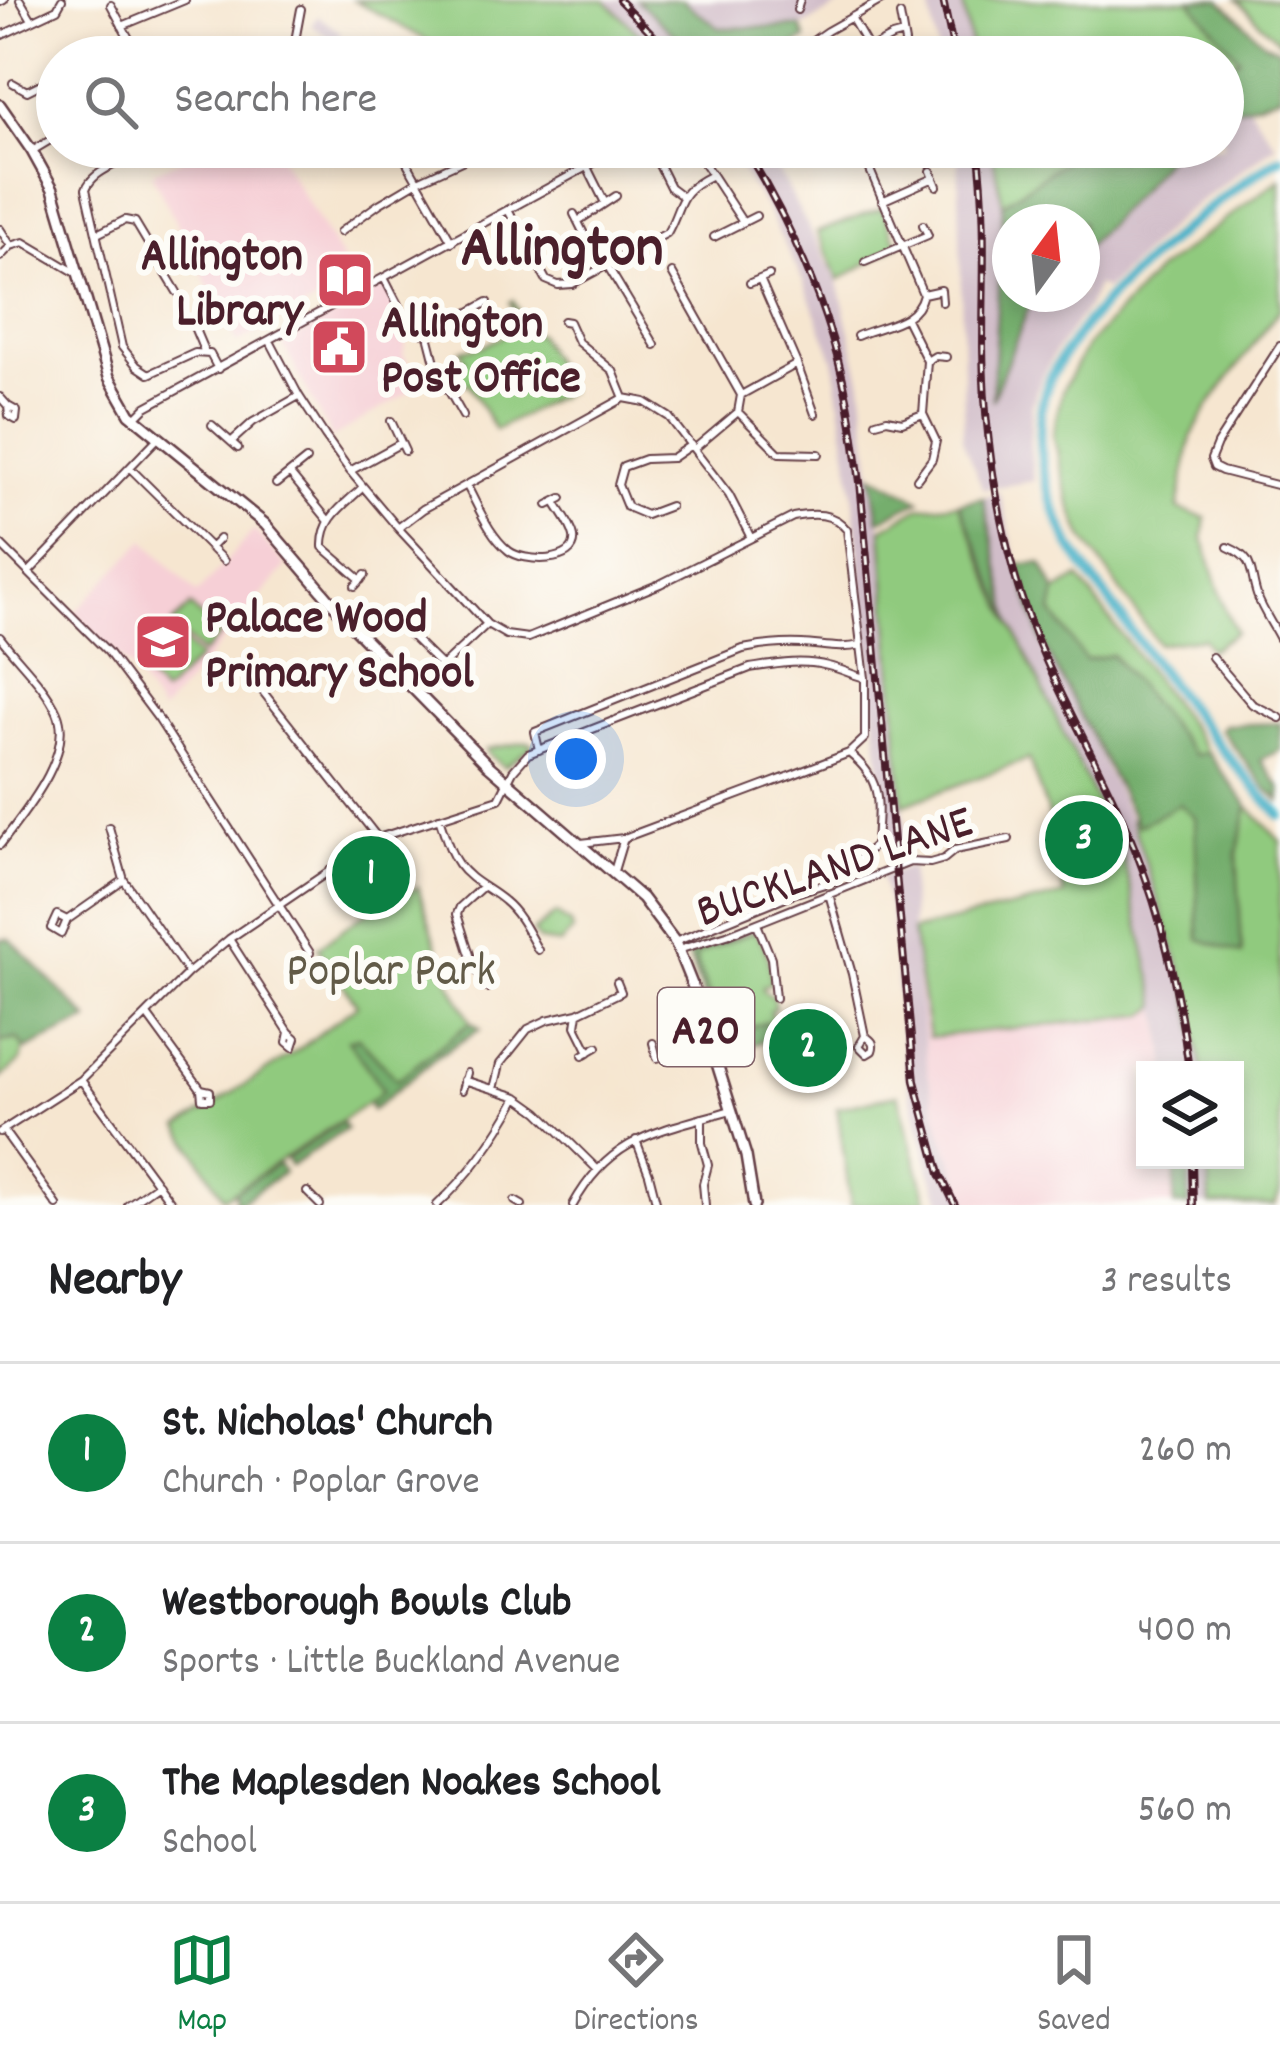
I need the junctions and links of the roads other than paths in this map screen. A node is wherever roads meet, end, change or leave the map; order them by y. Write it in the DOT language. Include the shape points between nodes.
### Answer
graph roads {
  1 [pos="20,0"];
  2 [pos="62,0"];
  3 [pos="184,0"];
  4 [pos="800,0"];
  5 [pos="882,0"];
  6 [pos="111,5"];
  7 [pos="301,9"];
  8 [pos="797,10"];
  9 [pos="900,15"];
  10 [pos="851,17"];
  11 [pos="32,20"];
  12 [pos="122,26"];
  13 [pos="127,36"];
  14 [pos="296,36"];
  15 [pos="822,36"];
  16 [pos="862,36"];
  17 [pos="904,36"];
  18 [pos="0,37"];
  19 [pos="13,82"];
  20 [pos="36,86"];
  21 [pos="0,105"];
  22 [pos="36,149"];
  23 [pos="32,151"];
  24 [pos="36,158"];
  25 [pos="41,168"];
  26 [pos="107,168"];
  27 [pos="410,168"];
  28 [pos="446,168"];
  29 [pos="585,168"];
  30 [pos="587,168"];
  31 [pos="660,168"];
  32 [pos="707,168"];
  33 [pos="869,168"];
  34 [pos="712,175"];
  35 [pos="934,179"];
  36 [pos="418,181"];
  37 [pos="616,196"];
  38 [pos="682,196"];
  39 [pos="882,200"];
  40 [pos="604,202"];
  41 [pos="508,210"];
  42 [pos="756,216"];
  43 [pos="742,221"];
  44 [pos="923,225"];
  45 [pos="0,229"];
  46 [pos="340,232"];
  47 [pos="98,234"];
  48 [pos="714,237"];
  49 [pos="587,240"];
  50 [pos="452,242"];
  51 [pos="10,246"];
  52 [pos="902,246"];
  53 [pos="72,249"];
  54 [pos="46,252"];
  55 [pos="0,257"];
  56 [pos="865,262"];
  57 [pos="608,265"];
  58 [pos="672,273"];
  59 [pos="77,274"];
  60 [pos="769,275"];
  61 [pos="384,278"];
  62 [pos="760,279"];
  63 [pos="750,283"];
  64 [pos="692,288"];
  65 [pos="177,292"];
  66 [pos="683,292"];
  67 [pos="923,295"];
  68 [pos="488,302"];
  69 [pos="942,302"];
  70 [pos="906,319"];
  71 [pos="191,320"];
  72 [pos="563,321"];
  73 [pos="428,334"];
  74 [pos="647,334"];
  75 [pos="856,337"];
  76 [pos="638,340"];
  77 [pos="269,341"];
  78 [pos="655,345"];
  79 [pos="1280,346"];
  80 [pos="206,352"];
  81 [pos="946,357"];
  82 [pos="927,361"];
  83 [pos="797,364"];
  84 [pos="218,369"];
  85 [pos="741,395"];
  86 [pos="299,396"];
  87 [pos="0,397"];
  88 [pos="624,398"];
  89 [pos="8,406"];
  90 [pos="738,412"];
  91 [pos="922,413"];
  92 [pos="814,414"];
  93 [pos="463,416"];
  94 [pos="134,418"];
  95 [pos="391,421"];
  96 [pos="876,422"];
  97 [pos="212,425"];
  98 [pos="158,438"];
  99 [pos="693,447"];
  100 [pos="819,454"];
  101 [pos="306,460"];
  102 [pos="130,469"];
  103 [pos="350,471"];
  104 [pos="290,474"];
  105 [pos="916,478"];
  106 [pos="276,484"];
  107 [pos="466,486"];
  108 [pos="1280,486"];
  109 [pos="363,487"];
  110 [pos="555,502"];
  111 [pos="670,506"];
  112 [pos="328,520"];
  113 [pos="398,528"];
  114 [pos="219,539"];
  115 [pos="751,539"];
  116 [pos="1,547"];
  117 [pos="210,548"];
  118 [pos="1228,548"];
  119 [pos="224,561"];
  120 [pos="28,572"];
  121 [pos="361,580"];
  122 [pos="393,618"];
  123 [pos="487,624"];
  124 [pos="1280,640"];
  125 [pos="1,641"];
  126 [pos="861,645"];
  127 [pos="1211,657"];
  128 [pos="442,666"];
  129 [pos="866,678"];
  130 [pos="253,679"];
  131 [pos="458,682"];
  132 [pos="1280,718"];
  133 [pos="539,750"];
  134 [pos="849,753"];
  135 [pos="506,783"];
  136 [pos="439,818"];
  137 [pos="109,827"];
  138 [pos="378,838"];
  139 [pos="624,838"];
  140 [pos="1009,839"];
  141 [pos="581,843"];
  142 [pos="0,844"];
  143 [pos="614,871"];
  144 [pos="124,880"];
  145 [pos="482,886"];
  146 [pos="829,893"];
  147 [pos="278,906"];
  148 [pos="67,920"];
  149 [pos="757,924"];
  150 [pos="230,939"];
  151 [pos="676,946"];
  152 [pos="538,950"];
  153 [pos="310,953"];
  154 [pos="188,973"];
  155 [pos="617,982"];
  156 [pos="487,988"];
  157 [pos="771,992"];
  158 [pos="578,1013"];
  159 [pos="147,1016"];
  160 [pos="289,1032"];
  161 [pos="865,1036"];
  162 [pos="652,1043"];
  163 [pos="711,1045"];
  164 [pos="590,1051"];
  165 [pos="81,1080"];
  166 [pos="464,1081"];
  167 [pos="494,1089"];
  168 [pos="201,1090"];
  169 [pos="518,1097"];
  170 [pos="731,1110"];
  171 [pos="702,1118"];
  172 [pos="2,1131"];
  173 [pos="636,1139"];
  174 [pos="597,1169"];
  175 [pos="158,1184"];
  176 [pos="307,1192"];
  177 [pos="319,1200"];
  178 [pos="57,1205"];
  179 [pos="128,1205"];
  180 [pos="173,1205"];
  181 [pos="437,1205"];
  182 [pos="573,1205"];
  183 [pos="657,1205"];
  184 [pos="705,1205"];
  185 [pos="754,1205"];
  1 -- 11 [label="street"];
  2 -- 11 [label="street"];
  3 -- 12 [label="street"];
  4 -- 8 [label="street"];
  5 -- 10 [label="street"];
  6 -- 12 [label="street"];
  7 -- 14 [label="street"];
  9 -- 17 [label="street"];
  10 -- 15 [label="street"];
  10 -- 16 [label="street"];
  11 -- 18 [label="street"];
  12 -- 13 [label="street"];
  19 -- 20 [label="street" via="27,91"];
  21 -- 23 [label="main road, A20"];
  22 -- 23 [label="street"];
  23 -- 24 [label="main road, A20"];
  25 -- 53 [label="main road, A20"];
  26 -- 47 [label="street" via="92,176 86,195"];
  27 -- 36 [label="street"];
  28 -- 36 [label="street"];
  29 -- 41 [label="street"];
  30 -- 40 [label="street"];
  31 -- 38 [label="street"];
  32 -- 34 [label="street"];
  33 -- 39 [label="street"];
  34 -- 38 [label="street"];
  34 -- 43 [label="street"];
  35 -- 39 [label="street"];
  36 -- 46 [label="street"];
  36 -- 50 [label="street"];
  37 -- 40 [label="street"];
  38 -- 57 [label="street" via="667,233"];
  39 -- 52 [label="street"];
  40 -- 49 [label="street" via="576,218"];
  41 -- 50 [label="street"];
  41 -- 57 [label="street" via="546,280 572,284"];
  42 -- 43 [label="street"];
  43 -- 48 [label="street"];
  44 -- 52 [label="street" via="928,235"];
  45 -- 51 [label="street"];
  47 -- 65 [label="street" via="135,222 164,283"];
  47 -- 80 [label="street" via="122,347 137,367 149,374"];
  50 -- 61 [label="street"];
  51 -- 54 [label="street" via="24,242"];
  51 -- 55 [label="street"];
  52 -- 56 [label="street"];
  52 -- 67 [label="street"];
  53 -- 54 [label="street"];
  53 -- 59 [label="main road, A20"];
  54 -- 59 [label="street"];
  57 -- 74 [label="street"];
  58 -- 66 [label="street"];
  59 -- 94 [label="main road, A20" via="109,377"];
  60 -- 62 [label="street"];
  61 -- 73 [label="street" via="413,328"];
  61 -- 77 [label="street"];
  62 -- 63 [label="street"];
  62 -- 83 [label="street"];
  64 -- 66 [label="street"];
  66 -- 85 [label="street"];
  67 -- 69 [label="street" via="940,290"];
  67 -- 70 [label="street"];
  68 -- 73 [label="street"];
  70 -- 75 [label="street"];
  70 -- 82 [label="street"];
  71 -- 80 [label="street"];
  72 -- 88 [label="street" via="613,370"];
  73 -- 93 [label="street"];
  74 -- 76 [label="street"];
  74 -- 78 [label="street"];
  77 -- 84 [label="street"];
  77 -- 86 [label="street"];
  79 -- 108 [label="street" via="1211,459 1217,469"];
  80 -- 84 [label="street"];
  81 -- 82 [label="street"];
  82 -- 91 [label="street"];
  83 -- 85 [label="street"];
  83 -- 92 [label="street"];
  84 -- 94 [label="street"];
  85 -- 90 [label="street"];
  86 -- 97 [label="street" via="253,422 235,445"];
  86 -- 103 [label="street"];
  87 -- 89 [label="street"];
  88 -- 99 [label="street" via="670,417"];
  88 -- 107 [label="street"];
  90 -- 99 [label="street"];
  90 -- 100 [label="street" via="778,453"];
  91 -- 96 [label="street"];
  91 -- 105 [label="street" via="936,441 928,472"];
  94 -- 98 [label="main road, A20"];
  95 -- 103 [label="street" via="403,447"];
  98 -- 102 [label="street"];
  98 -- 135 [label="main road, A20" via="265,524"];
  99 -- 111 [label="street" via="623,466 618,485 627,507 646,515"];
  99 -- 115 [label="street"];
  101 -- 104 [label="street"];
  102 -- 117 [label="street"];
  102 -- 120 [label="street"];
  103 -- 109 [label="street"];
  104 -- 106 [label="street"];
  104 -- 112 [label="street"];
  107 -- 110 [label="street" via="493,535 513,555 542,562 573,545"];
  107 -- 113 [label="street"];
  109 -- 112 [label="street"];
  109 -- 113 [label="street"];
  112 -- 121 [label="street" via="323,547"];
  113 -- 123 [label="street"];
  114 -- 117 [label="street"];
  115 -- 123 [label="street" via="528,638"];
  115 -- 126 [label="street" via="793,517 840,521"];
  116 -- 120 [label="street"];
  117 -- 119 [label="street"];
  118 -- 124 [label="street" via="1248,561"];
  120 -- 147 [label="street" via="108,652 159,720"];
  122 -- 128 [label="street"];
  123 -- 128 [label="street"];
  125 -- 142 [label="street" via="52,702 60,743 49,774"];
  126 -- 129 [label="street"];
  126 -- 133 [label="street" via="743,650 535,732"];
  127 -- 132 [label="street" via="1252,704"];
  128 -- 131 [label="street"];
  129 -- 133 [label="street" via="806,663 750,668"];
  129 -- 134 [label="street" via="865,738"];
  130 -- 138 [label="street"];
  133 -- 135 [label="street" via="521,759"];
  134 -- 139 [label="street"];
  134 -- 151 [label="street, BUCKLAND LANE" via="878,793 876,844 834,880"];
  135 -- 136 [label="street" via="495,801"];
  135 -- 141 [label="main road, A20"];
  136 -- 138 [label="street"];
  136 -- 145 [label="street" via="460,867"];
  137 -- 144 [label="street"];
  138 -- 147 [label="street"];
  139 -- 141 [label="street"];
  139 -- 143 [label="street"];
  140 -- 146 [label="street, BUCKLAND LANE" via="910,862"];
  141 -- 143 [label="main road, A20"];
  143 -- 151 [label="main road, A20"];
  144 -- 148 [label="street"];
  144 -- 154 [label="street"];
  145 -- 152 [label="street" via="519,918"];
  145 -- 156 [label="street" via="457,914"];
  146 -- 149 [label="street, BUCKLAND LANE"];
  146 -- 161 [label="street"];
  147 -- 150 [label="street"];
  147 -- 153 [label="street"];
  149 -- 151 [label="street, BUCKLAND LANE"];
  149 -- 157 [label="street" via="771,958"];
  150 -- 154 [label="street"];
  150 -- 160 [label="street"];
  151 -- 163 [label="main road, A20"];
  154 -- 159 [label="street"];
  155 -- 158 [label="street" via="621,992"];
  158 -- 164 [label="street"];
  158 -- 167 [label="street" via="528,1028 500,1064"];
  159 -- 165 [label="street"];
  159 -- 168 [label="street"];
  162 -- 163 [label="street" via="657,1058"];
  163 -- 170 [label="main road, A20"];
  165 -- 172 [label="street"];
  165 -- 175 [label="street"];
  166 -- 167 [label="street"];
  167 -- 169 [label="street"];
  169 -- 174 [label="street"];
  169 -- 181 [label="street" via="497,1137"];
  170 -- 171 [label="street"];
  170 -- 185 [label="main road, A20"];
  171 -- 173 [label="street"];
  171 -- 184 [label="street"];
  172 -- 178 [label="street"];
  173 -- 174 [label="street"];
  173 -- 183 [label="street"];
  174 -- 182 [label="street"];
  175 -- 179 [label="street"];
  175 -- 180 [label="street"];
  176 -- 177 [label="street"];
}
